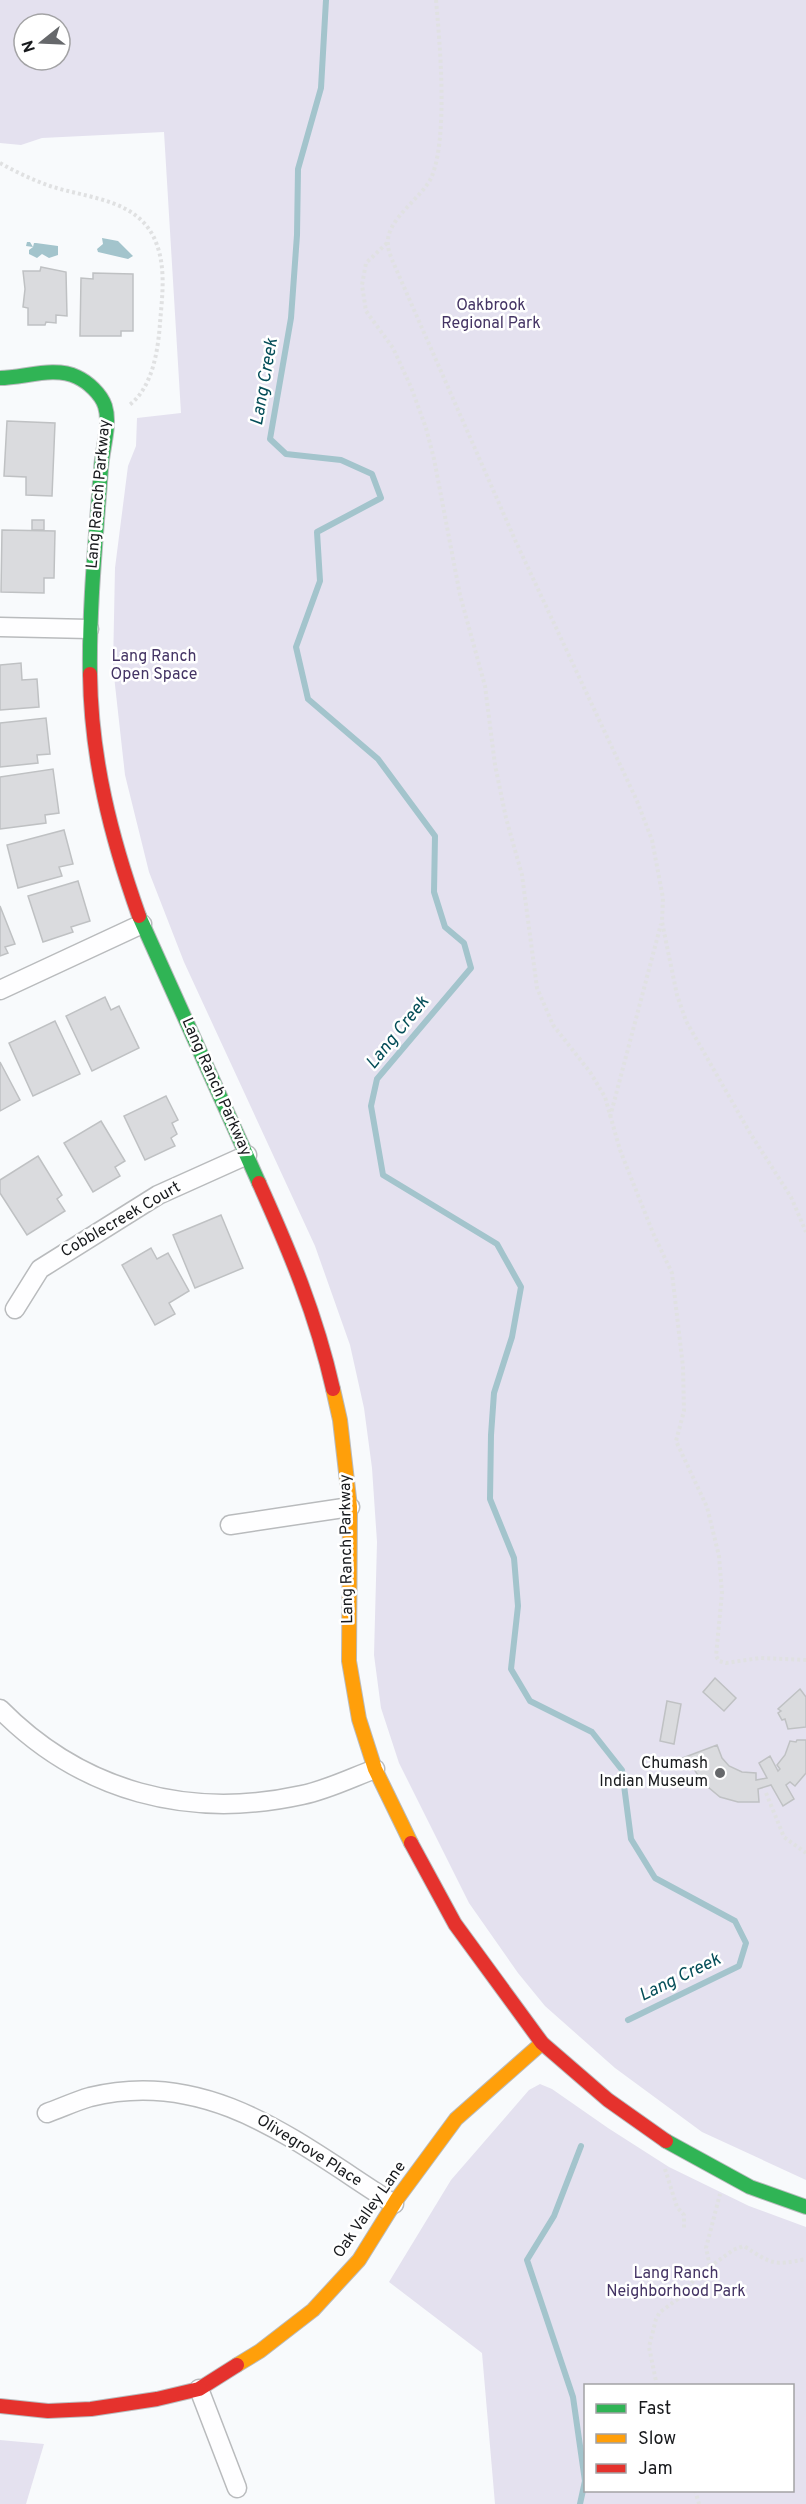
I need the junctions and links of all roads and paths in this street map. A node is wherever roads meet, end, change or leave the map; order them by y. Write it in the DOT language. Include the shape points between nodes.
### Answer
graph roads {
  1 [pos="436,0"];
  2 [pos="0,163"];
  3 [pos="387,243"];
  4 [pos="0,378"];
  5 [pos="108,421"];
  6 [pos="0,627"];
  7 [pos="89,629"];
  8 [pos="662,922"];
  9 [pos="142,924"];
  10 [pos="0,990"];
  11 [pos="609,1117"];
  12 [pos="247,1155"];
  13 [pos="806,1232"];
  14 [pos="15,1310"];
  15 [pos="350,1507"];
  16 [pos="230,1525"];
  17 [pos="806,1660"];
  18 [pos="0,1709"];
  19 [pos="375,1769"];
  20 [pos="766,1793"];
  21 [pos="806,1853"];
  22 [pos="542,2043"];
  23 [pos="47,2113"];
  24 [pos="664,2169"];
  25 [pos="727,2175"];
  26 [pos="394,2204"];
  27 [pos="806,2207"];
  28 [pos="684,2230"];
  29 [pos="806,2259"];
  30 [pos="710,2266"];
  31 [pos="657,2384"];
  32 [pos="199,2389"];
  33 [pos="0,2406"];
  34 [pos="237,2488"];
  1 -- 3 [label="path" via="440,141 432,177 401,213"];
  2 -- 5 [label="path" via="48,186 121,205 144,220 157,246 163,280 160,329 148,384 132,403"];
  3 -- 8 [label="path" via="462,423 637,801 652,840 663,898"];
  3 -- 11 [label="path" via="366,263 362,285 366,311 393,348 426,428 460,595 485,686 495,765 522,875 537,988 553,1025 605,1097"];
  4 -- 5 [label="street, Lang Ranch Parkway" via="56,372 77,376 98,393"];
  5 -- 7 [label="street, Lang Ranch Parkway" via="101,464"];
  6 -- 7 [label="street"];
  7 -- 9 [label="street, Lang Ranch Parkway" via="90,701 99,777 116,850"];
  8 -- 11 [label="path"];
  8 -- 13 [label="path" via="686,1021 791,1197"];
  9 -- 10 [label="street"];
  9 -- 12 [label="street, Lang Ranch Parkway"];
  11 -- 17 [label="path" via="672,1273 684,1411 676,1441 707,1507 719,1556 722,1593 716,1656 726,1664 760,1658"];
  12 -- 14 [label="street, Cobblecreek Court" via="158,1195 40,1269"];
  12 -- 15 [label="street, Lang Ranch Parkway" via="296,1263 321,1337 340,1420"];
  15 -- 16 [label="street"];
  15 -- 19 [label="street, Lang Ranch Parkway" via="349,1661 359,1719"];
  18 -- 19 [label="street" via="70,1765 112,1784 177,1802 238,1805 304,1795"];
  19 -- 22 [label="street, Lang Ranch Parkway" via="455,1924"];
  20 -- 21 [label="path" via="784,1837"];
  22 -- 25 [label="street, Lang Ranch Parkway" via="608,2100 675,2148"];
  22 -- 26 [label="street, Oak Valley Lane" via="456,2119"];
  23 -- 26 [label="street, Olivegrove Place" via="89,2097 123,2091 164,2091 206,2098 257,2118"];
  24 -- 28 [label="path" via="677,2207 684,2215"];
  25 -- 27 [label="street, Lang Ranch Parkway"];
  25 -- 30 [label="path" via="706,2248"];
  26 -- 32 [label="street, Oak Valley Lane" via="359,2260 313,2310 260,2351"];
  29 -- 30 [label="path" via="773,2263 744,2246"];
  30 -- 31 [label="path" via="660,2313 652,2327 649,2355"];
  32 -- 33 [label="street, Oak Valley Lane" via="91,2409"];
  32 -- 34 [label="street"];
}
